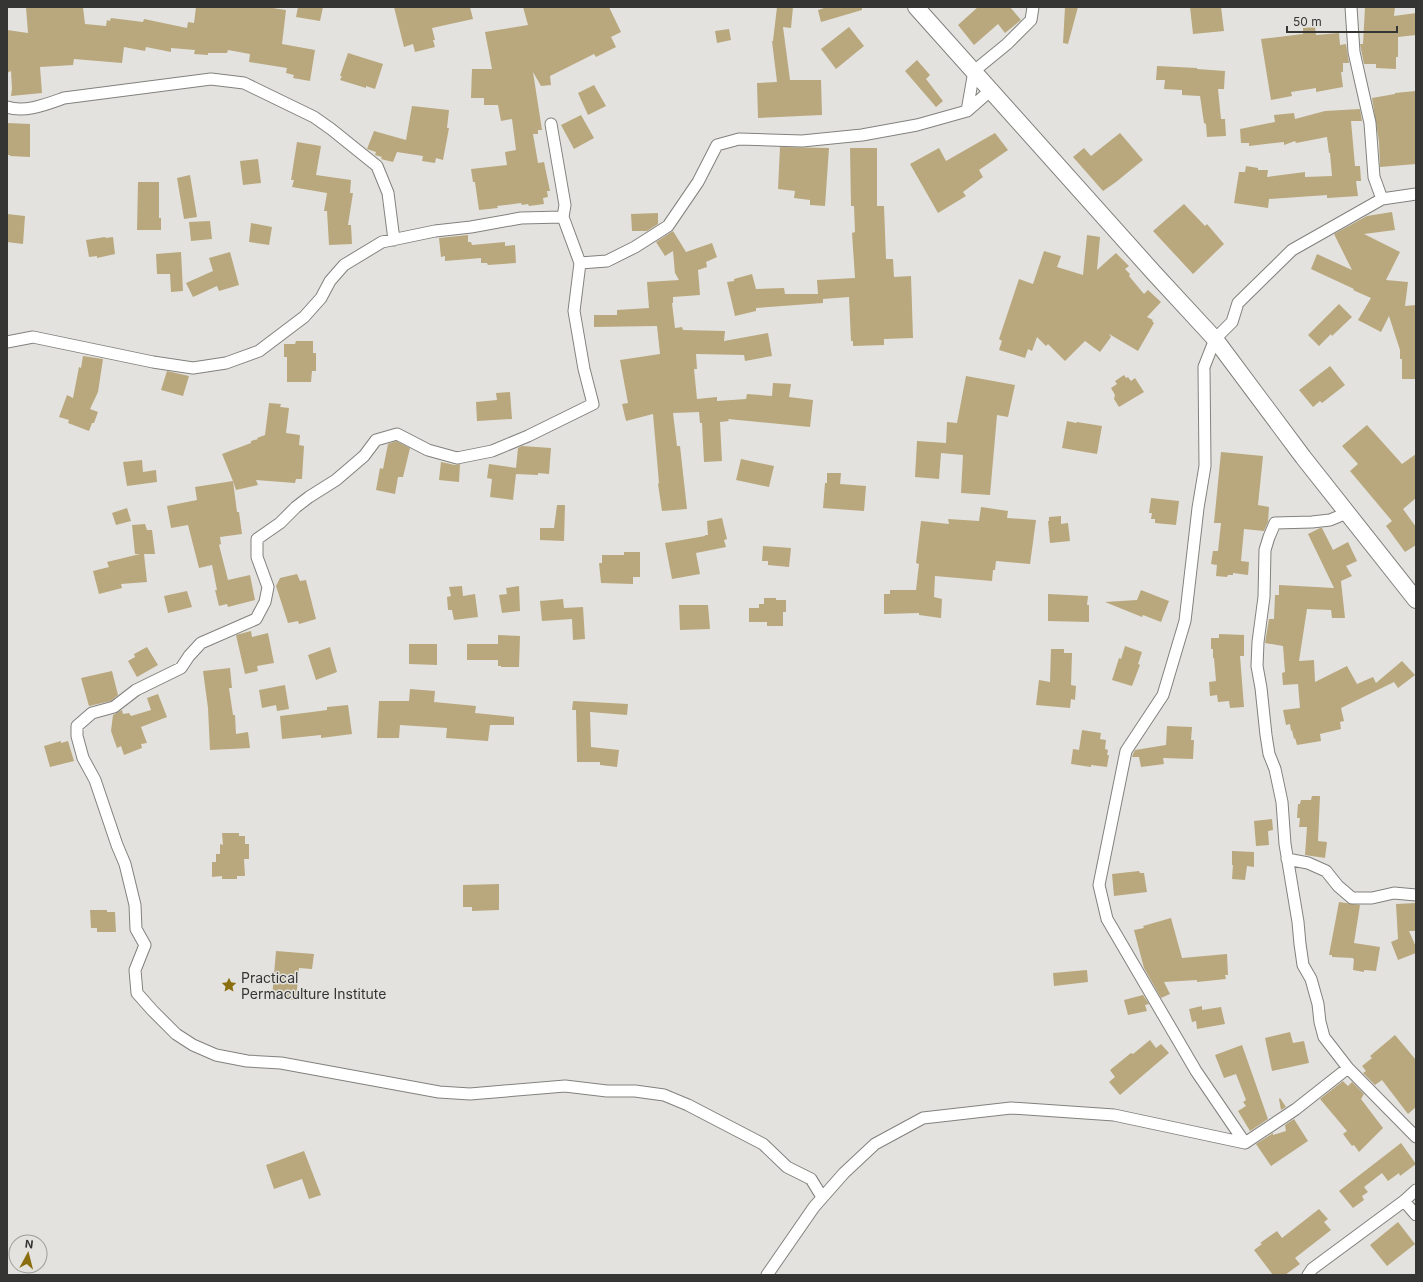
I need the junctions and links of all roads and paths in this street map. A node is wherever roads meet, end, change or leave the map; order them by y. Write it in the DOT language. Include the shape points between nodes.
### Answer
graph roads {
  1 [pos="916,7"];
  2 [pos="1033,7"];
  3 [pos="1351,7"];
  4 [pos="974,71"];
  5 [pos="991,90"];
  6 [pos="7,107"];
  7 [pos="967,110"];
  8 [pos="551,124"];
  9 [pos="1416,194"];
  10 [pos="1382,199"];
  11 [pos="563,217"];
  12 [pos="394,240"];
  13 [pos="580,263"];
  14 [pos="1215,339"];
  15 [pos="7,342"];
  16 [pos="1347,513"];
  17 [pos="1416,600"];
  18 [pos="1288,859"];
  19 [pos="1416,895"];
  20 [pos="1348,1068"];
  21 [pos="1416,1137"];
  22 [pos="1245,1143"];
  23 [pos="1416,1190"];
  24 [pos="822,1197"];
  25 [pos="1404,1201"];
  26 [pos="1416,1216"];
  27 [pos="767,1275"];
  28 [pos="1308,1275"];
  1 -- 4 [label="main road"];
  2 -- 4 [label="street" via="1031,20"];
  3 -- 10 [label="street" via="1354,52 1370,124 1374,177"];
  4 -- 5 [label="main road"];
  4 -- 7 [label="street"];
  5 -- 7 [label="street"];
  5 -- 14 [label="main road"];
  6 -- 12 [label="street" via="22,109 43,106 64,98 211,79 244,83 314,117 377,166 388,193"];
  7 -- 13 [label="street" via="916,125 862,135 802,141 739,139 717,145 698,182 668,226 607,261"];
  8 -- 11 [label="street" via="565,205"];
  9 -- 10 [label="street"];
  10 -- 14 [label="street" via="1292,250 1238,303 1232,322"];
  11 -- 12 [label="street" via="520,218"];
  11 -- 13 [label="street"];
  12 -- 15 [label="street" via="382,242 344,265 304,317 259,351 226,363 193,368 33,338"];
  13 -- 24 [label="street" via="574,311 593,404 528,436 492,450 457,458 428,450 397,434 376,440 364,456 336,480 309,496 280,523 257,539 257,557 268,587 265,602 256,619 201,643 181,668 136,690 114,707 92,713 77,726 83,758 95,780 116,845 125,864 135,905 136,929 145,945 135,970 137,993 176,1034 193,1045 224,1057 281,1063 439,1092 470,1094 565,1086 664,1095 763,1144 787,1167 811,1179"];
  14 -- 16 [label="main road"];
  14 -- 22 [label="street" via="1204,366 1205,466 1185,621 1163,695 1126,750 1099,884 1107,919 1196,1071"];
  16 -- 17 [label="main road"];
  16 -- 18 [label="street" via="1324,520 1275,523 1265,550 1264,597 1257,666 1269,754 1282,802"];
  18 -- 19 [label="street" via="1308,863 1326,871 1352,898 1372,898 1394,893"];
  18 -- 20 [label="street" via="1303,966 1311,979 1324,1037"];
  20 -- 21 [label="street"];
  20 -- 22 [label="street" via="1296,1109"];
  22 -- 24 [label="street" via="1114,1114 1011,1108 923,1118 875,1144"];
  23 -- 25 [label="street"];
  24 -- 27 [label="street"];
  25 -- 26 [label="street"];
  25 -- 28 [label="street" via="1312,1269"];
}
